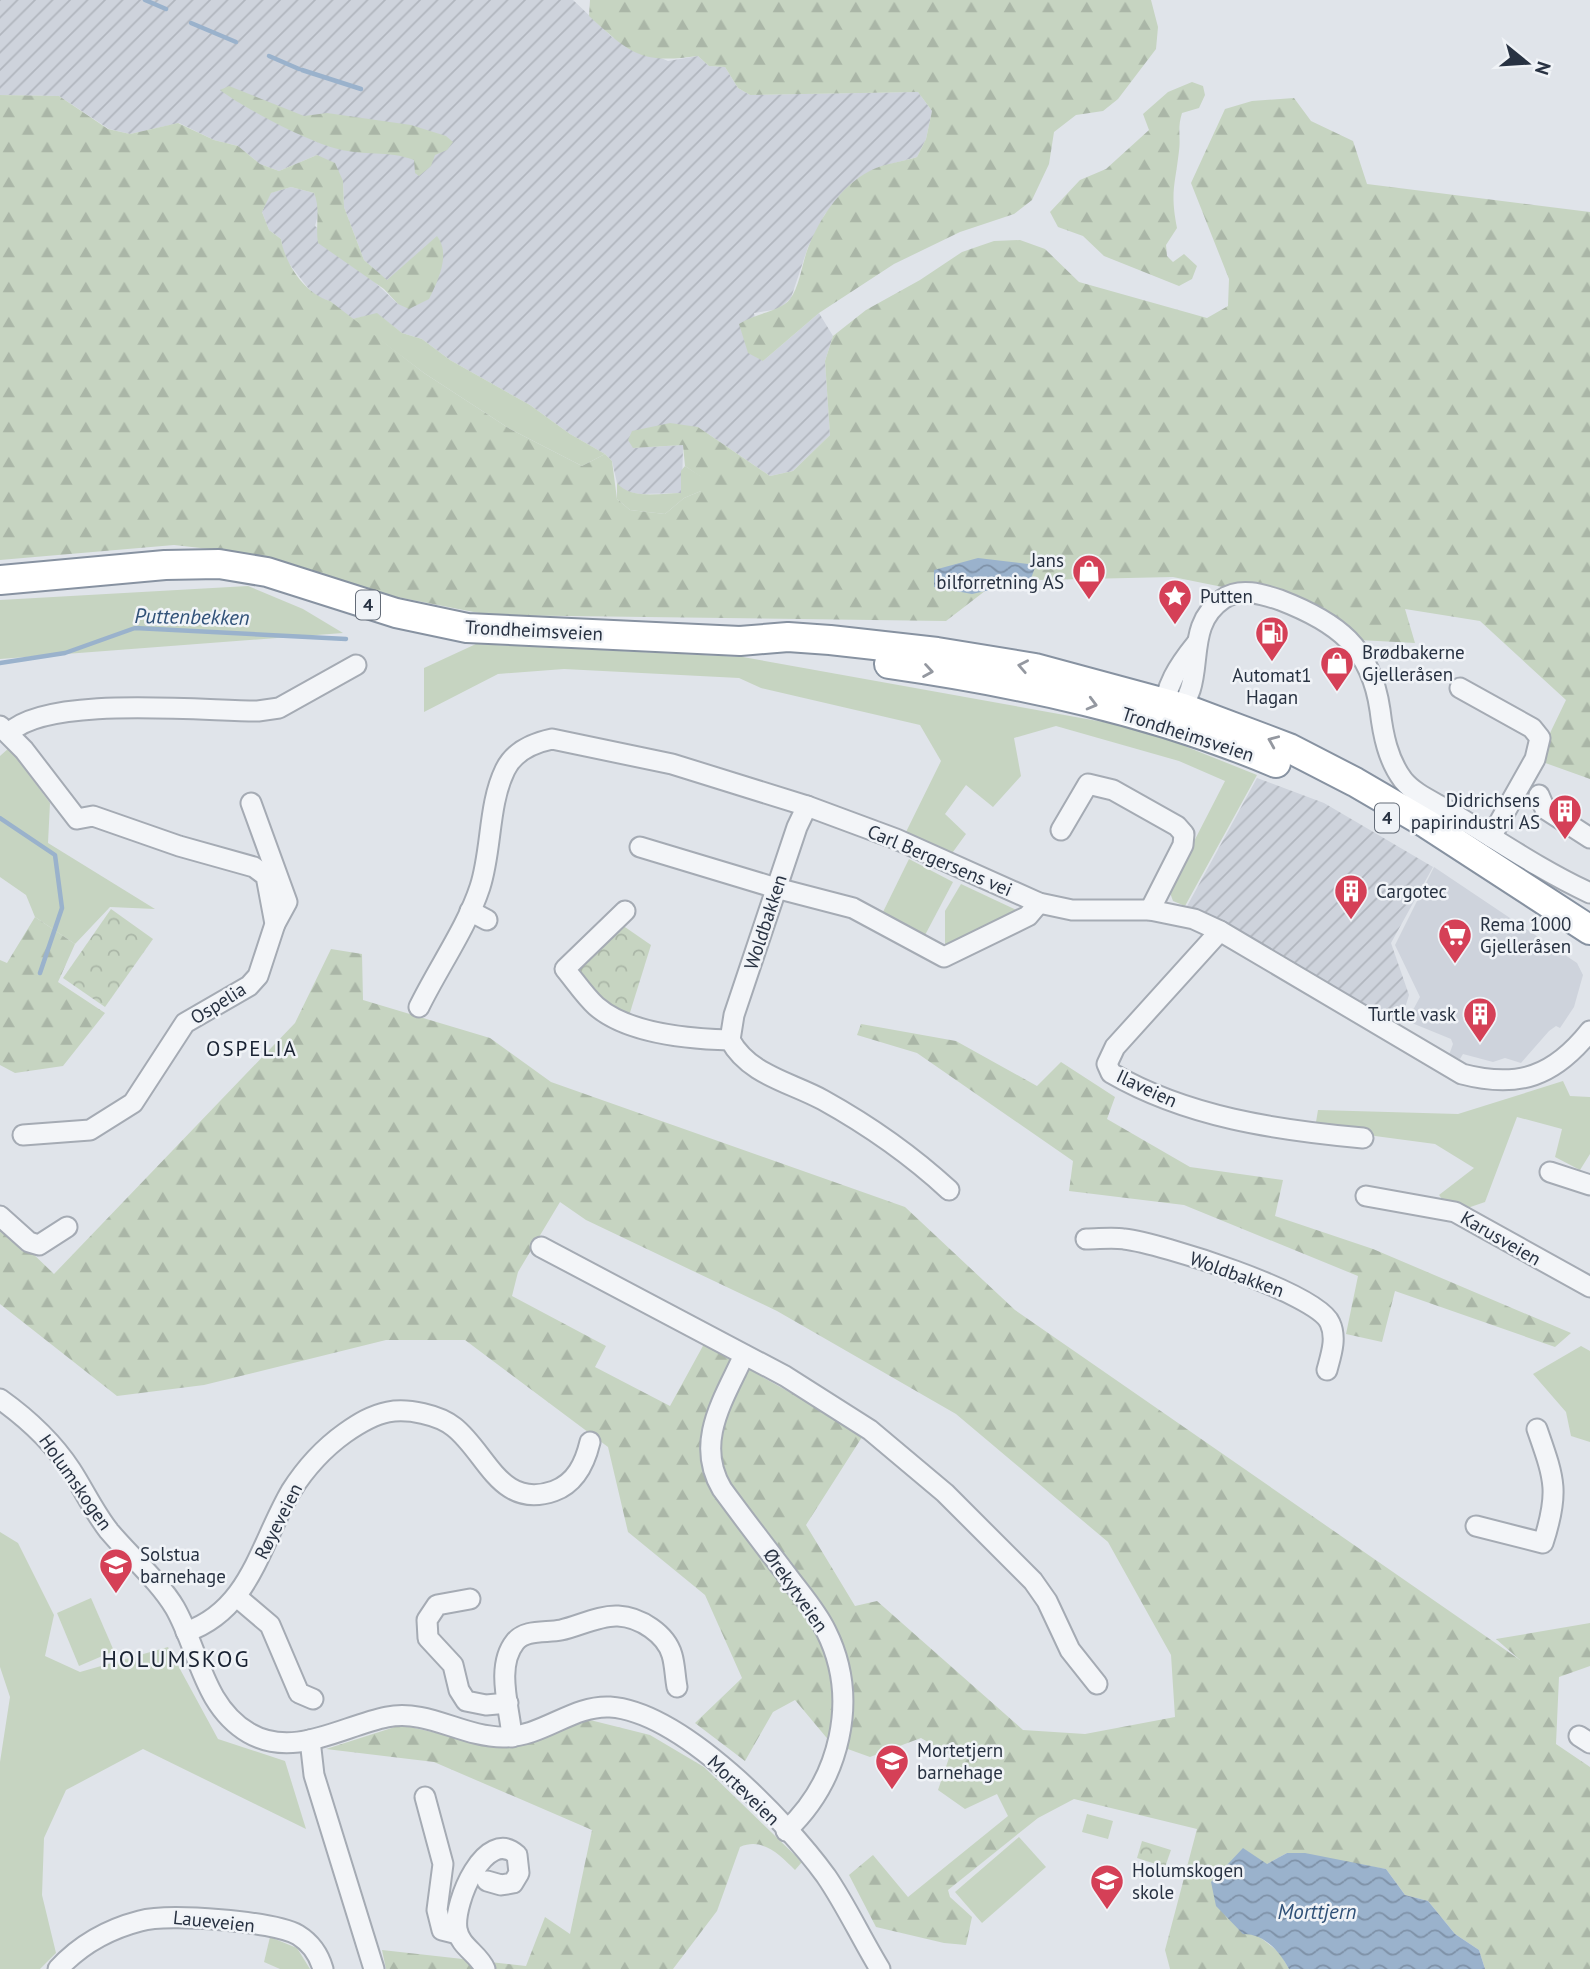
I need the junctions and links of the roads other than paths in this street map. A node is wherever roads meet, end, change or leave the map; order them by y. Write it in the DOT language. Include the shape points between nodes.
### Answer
graph roads {
  1 [pos="0,580"];
  2 [pos="356,665"];
  3 [pos="1460,688"];
  4 [pos="1171,711"];
  5 [pos="5,729"];
  6 [pos="1539,795"];
  7 [pos="251,803"];
  8 [pos="807,806"];
  9 [pos="1061,830"];
  10 [pos="1491,837"];
  11 [pos="1590,838"];
  12 [pos="640,847"];
  13 [pos="776,888"];
  14 [pos="1590,893"];
  15 [pos="1039,903"];
  16 [pos="1150,910"];
  17 [pos="625,911"];
  18 [pos="275,924"];
  19 [pos="1590,930"];
  20 [pos="1220,931"];
  21 [pos="1590,951"];
  22 [pos="419,1007"];
  23 [pos="730,1040"];
  24 [pos="1586,1045"];
  25 [pos="23,1135"];
  26 [pos="1363,1138"];
  27 [pos="1550,1172"];
  28 [pos="1590,1185"];
  29 [pos="949,1190"];
  30 [pos="1366,1196"];
  31 [pos="0,1216"];
  32 [pos="67,1227"];
  33 [pos="1087,1239"];
  34 [pos="541,1247"];
  35 [pos="1590,1287"];
  36 [pos="744,1354"];
  37 [pos="1328,1370"];
  38 [pos="0,1399"];
  39 [pos="1537,1429"];
  40 [pos="590,1442"];
  41 [pos="1476,1526"];
  42 [pos="237,1597"];
  43 [pos="470,1600"];
  44 [pos="188,1637"];
  45 [pos="1097,1684"];
  46 [pos="677,1687"];
  47 [pos="313,1699"];
  48 [pos="508,1703"];
  49 [pos="512,1737"];
  50 [pos="310,1740"];
  51 [pos="425,1797"];
  52 [pos="786,1831"];
  53 [pos="487,1881"];
  54 [pos="458,1934"];
  55 [pos="58,1969"];
  56 [pos="323,1969"];
  57 [pos="374,1969"];
  58 [pos="485,1969"];
  59 [pos="880,1969"];
  1 -- 4 [label="highway, Trondheimsveien / 4" via="228,565 282,576 396,613 467,628 740,641 785,652"];
  2 -- 5 [label="street, Ospelia" via="279,708 93,709 30,718"];
  3 -- 10 [label="street" via="1532,728 1540,738 1535,759"];
  4 -- 10 [label="street" via="1196,667 1199,628 1213,608 1242,592 1268,596 1324,620 1346,636 1376,683 1385,742 1404,780"];
  19 -- 4 [label="highway, Trondheimsveien / 4, one-way" via="1356,782 1268,739"];
  4 -- 21 [label="highway, Trondheimsveien / 4" via="1377,813 1455,859"];
  5 -- 18 [label="street, Ospelia" via="78,819 93,816 254,867 266,876"];
  6 -- 11 [label="street" via="1545,809"];
  7 -- 18 [label="street" via="287,902"];
  8 -- 13 [label="street, Woldbakken"];
  8 -- 15 [label="street, Carl Bergersens vei" via="896,839"];
  8 -- 22 [label="street, Carl Bergersens vei" via="673,764 567,741 533,743 506,768 499,786 479,916"];
  9 -- 16 [label="street" via="1088,784 1113,790 1177,826 1184,834 1183,845"];
  10 -- 14 [label="street"];
  12 -- 13 [label="street"];
  13 -- 15 [label="street" via="853,908 944,957 1028,916"];
  13 -- 23 [label="street, Woldbakken"];
  15 -- 16 [label="street, Carl Bergersens vei" via="1072,910"];
  16 -- 20 [label="street, Carl Bergersens vei" via="1194,919"];
  17 -- 23 [label="street" via="565,969 611,1017 688,1039"];
  18 -- 25 [label="street, Ospelia" via="258,976 249,986 185,1023 133,1103 90,1130"];
  20 -- 24 [label="street, Carl Bergersens vei" via="1462,1074 1487,1081 1528,1078"];
  20 -- 26 [label="street, Ilaveien" via="1115,1048 1107,1064 1111,1073 1209,1113 1288,1131"];
  23 -- 29 [label="street" via="745,1062 885,1137"];
  27 -- 28 [label="street"];
  30 -- 35 [label="street, Karusveien" via="1455,1212"];
  31 -- 32 [label="street" via="29,1242 39,1245"];
  33 -- 37 [label="street, Woldbakken" via="1124,1239 1198,1258 1303,1298 1323,1311 1331,1323 1334,1339"];
  34 -- 36 [label="street"];
  36 -- 45 [label="street" via="845,1413 945,1493 1033,1581 1070,1650"];
  36 -- 52 [label="street, Ørekytveien" via="712,1427 712,1469 722,1489 820,1619 836,1654 842,1685 842,1726 832,1767 811,1804"];
  38 -- 44 [label="street, Holumskogen" via="53,1445 106,1528 173,1604"];
  39 -- 41 [label="street" via="1554,1481 1554,1509 1543,1543"];
  40 -- 42 [label="street, Røyeveien" via="571,1481 549,1493 523,1493 500,1481 446,1422 405,1411 368,1419 332,1443 298,1481"];
  42 -- 44 [label="street, Røyeveien"];
  42 -- 47 [label="street" via="271,1625 299,1693"];
  43 -- 48 [label="street" via="437,1605 427,1620 428,1638 453,1665 466,1701"];
  44 -- 50 [label="street, Morteveien" via="216,1701 236,1724 270,1741"];
  46 -- 48 [label="street" via="672,1654 665,1643 643,1623 619,1616 526,1634 515,1642 507,1660"];
  48 -- 49 [label="street"];
  49 -- 50 [label="street, Morteveien" via="487,1736 405,1716"];
  49 -- 52 [label="street, Morteveien" via="535,1733 593,1708 637,1714 677,1734 720,1764"];
  50 -- 57 [label="street" via="314,1775"];
  51 -- 54 [label="street" via="443,1864 437,1919 442,1930"];
  52 -- 59 [label="street, Morteveien" via="828,1879"];
  53 -- 54 [label="street" via="513,1883 519,1873 517,1855 507,1849 495,1851 471,1875 458,1902"];
  54 -- 58 [label="street"];
  55 -- 56 [label="street, Laueveien" via="101,1936 138,1921 172,1916 288,1931 311,1945"];
}
